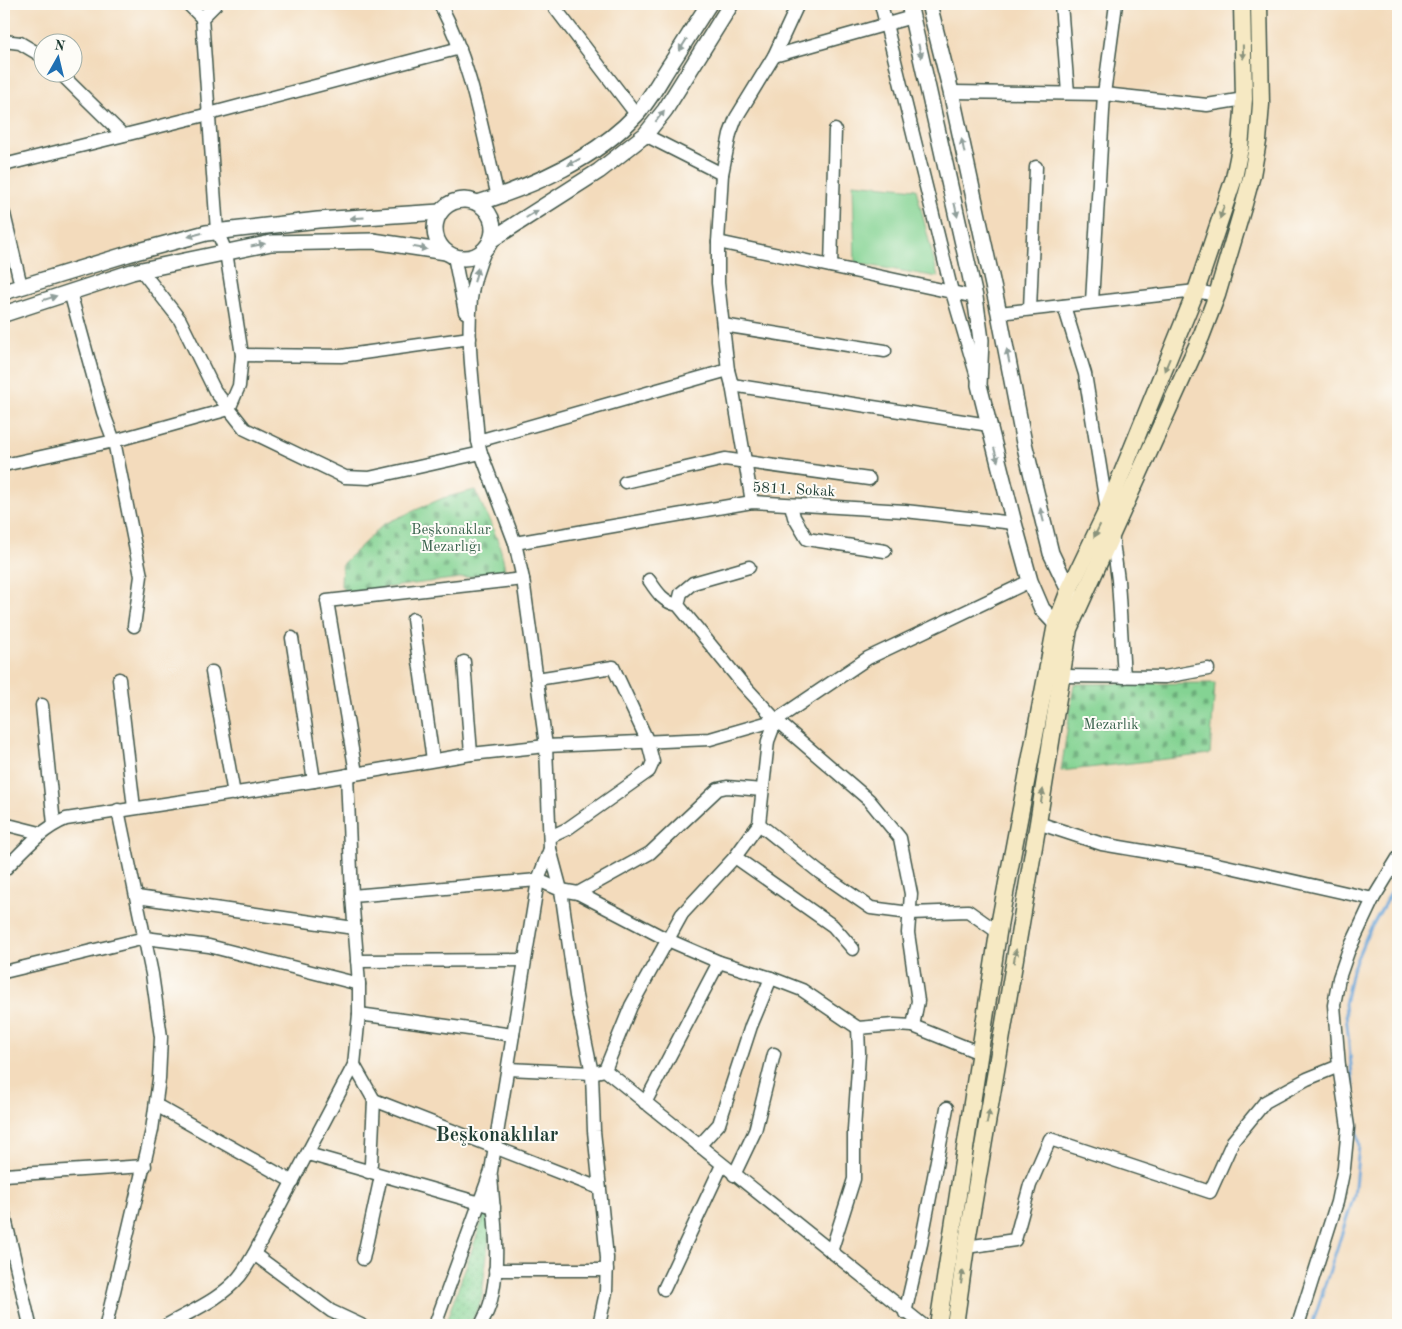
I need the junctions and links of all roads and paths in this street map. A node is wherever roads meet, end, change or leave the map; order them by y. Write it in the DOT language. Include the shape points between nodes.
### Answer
graph roads {
  1 [pos="188,4"];
  2 [pos="216,4"];
  3 [pos="440,4"];
  4 [pos="552,4"];
  5 [pos="709,4"];
  6 [pos="731,4"];
  7 [pos="798,4"];
  8 [pos="881,4"];
  9 [pos="929,4"];
  10 [pos="1061,4"];
  11 [pos="1116,4"];
  12 [pos="1242,4"];
  13 [pos="1259,4"];
  14 [pos="910,10"];
  15 [pos="202,18"];
  16 [pos="886,24"];
  17 [pos="4,41"];
  18 [pos="460,48"];
  19 [pos="32,50"];
  20 [pos="774,56"];
  21 [pos="69,82"];
  22 [pos="951,92"];
  23 [pos="1068,93"];
  24 [pos="1104,94"];
  25 [pos="1244,99"];
  26 [pos="209,114"];
  27 [pos="636,114"];
  28 [pos="835,130"];
  29 [pos="645,135"];
  30 [pos="123,136"];
  31 [pos="4,165"];
  32 [pos="1036,167"];
  33 [pos="722,174"];
  34 [pos="498,197"];
  35 [pos="478,204"];
  36 [pos="440,212"];
  37 [pos="4,214"];
  38 [pos="217,231"];
  39 [pos="718,242"];
  40 [pos="489,244"];
  41 [pos="226,252"];
  42 [pos="450,254"];
  43 [pos="830,266"];
  44 [pos="141,270"];
  45 [pos="21,286"];
  46 [pos="4,292"];
  47 [pos="70,292"];
  48 [pos="952,292"];
  49 [pos="1196,292"];
  50 [pos="1217,295"];
  51 [pos="976,296"];
  52 [pos="1092,302"];
  53 [pos="1064,306"];
  54 [pos="1030,309"];
  55 [pos="999,313"];
  56 [pos="4,314"];
  57 [pos="723,325"];
  58 [pos="470,338"];
  59 [pos="885,350"];
  60 [pos="242,355"];
  61 [pos="728,370"];
  62 [pos="979,384"];
  63 [pos="732,385"];
  64 [pos="229,409"];
  65 [pos="989,425"];
  66 [pos="478,440"];
  67 [pos="114,441"];
  68 [pos="481,453"];
  69 [pos="743,460"];
  70 [pos="4,465"];
  71 [pos="870,478"];
  72 [pos="625,482"];
  73 [pos="752,502"];
  74 [pos="791,505"];
  75 [pos="1107,510"];
  76 [pos="1014,523"];
  77 [pos="1112,534"];
  78 [pos="515,543"];
  79 [pos="885,551"];
  80 [pos="749,567"];
  81 [pos="523,579"];
  82 [pos="649,580"];
  83 [pos="1030,582"];
  84 [pos="1069,590"];
  85 [pos="678,605"];
  86 [pos="1078,609"];
  87 [pos="413,619"];
  88 [pos="134,626"];
  89 [pos="1062,626"];
  90 [pos="292,638"];
  91 [pos="464,662"];
  92 [pos="1208,668"];
  93 [pos="212,672"];
  94 [pos="1061,676"];
  95 [pos="1124,676"];
  96 [pos="119,679"];
  97 [pos="537,679"];
  98 [pos="42,705"];
  99 [pos="776,720"];
  100 [pos="648,742"];
  101 [pos="546,746"];
  102 [pos="471,754"];
  103 [pos="433,760"];
  104 [pos="352,774"];
  105 [pos="314,781"];
  106 [pos="762,790"];
  107 [pos="234,794"];
  108 [pos="134,808"];
  109 [pos="118,810"];
  110 [pos="1038,823"];
  111 [pos="4,824"];
  112 [pos="54,824"];
  113 [pos="759,824"];
  114 [pos="40,833"];
  115 [pos="550,843"];
  116 [pos="735,857"];
  117 [pos="1398,858"];
  118 [pos="4,870"];
  119 [pos="538,880"];
  120 [pos="561,890"];
  121 [pos="578,893"];
  122 [pos="352,896"];
  123 [pos="137,897"];
  124 [pos="1373,899"];
  125 [pos="910,913"];
  126 [pos="354,928"];
  127 [pos="998,933"];
  128 [pos="145,938"];
  129 [pos="668,940"];
  130 [pos="853,949"];
  131 [pos="357,960"];
  132 [pos="524,960"];
  133 [pos="720,962"];
  134 [pos="4,972"];
  135 [pos="771,978"];
  136 [pos="359,984"];
  137 [pos="359,1014"];
  138 [pos="913,1026"];
  139 [pos="858,1028"];
  140 [pos="513,1035"];
  141 [pos="980,1053"];
  142 [pos="774,1054"];
  143 [pos="354,1065"];
  144 [pos="1339,1066"];
  145 [pos="508,1069"];
  146 [pos="605,1070"];
  147 [pos="592,1073"];
  148 [pos="374,1100"];
  149 [pos="645,1103"];
  150 [pos="156,1105"];
  151 [pos="947,1108"];
  152 [pos="699,1146"];
  153 [pos="496,1148"];
  154 [pos="308,1154"];
  155 [pos="722,1165"];
  156 [pos="145,1166"];
  157 [pos="491,1171"];
  158 [pos="374,1174"];
  159 [pos="4,1175"];
  160 [pos="734,1175"];
  161 [pos="293,1182"];
  162 [pos="599,1188"];
  163 [pos="479,1203"];
  164 [pos="494,1207"];
  165 [pos="4,1214"];
  166 [pos="966,1247"];
  167 [pos="831,1252"];
  168 [pos="254,1254"];
  169 [pos="363,1259"];
  170 [pos="496,1270"];
  171 [pos="607,1270"];
  172 [pos="664,1289"];
  173 [pos="906,1313"];
  174 [pos="30,1325"];
  175 [pos="106,1325"];
  176 [pos="168,1325"];
  177 [pos="361,1325"];
  178 [pos="435,1325"];
  179 [pos="481,1325"];
  180 [pos="599,1325"];
  181 [pos="923,1325"];
  182 [pos="938,1325"];
  183 [pos="955,1325"];
  184 [pos="1298,1325"];
  1 -- 15 [label="street"];
  2 -- 15 [label="street"];
  3 -- 18 [label="street"];
  4 -- 27 [label="street"];
  5 -- 27 [label="street, one-way"];
  29 -- 6 [label="street, one-way" via="665,110"];
  7 -- 20 [label="street"];
  8 -- 16 [label="street"];
  9 -- 22 [label="street"];
  10 -- 23 [label="street"];
  11 -- 24 [label="street"];
  12 -- 25 [label="main road, one-way"];
  13 -- 50 [label="main road" via="1261,104 1258,141 1252,175"];
  14 -- 16 [label="street"];
  14 -- 51 [label="street, one-way"];
  15 -- 26 [label="street"];
  16 -- 20 [label="street"];
  16 -- 48 [label="street"];
  17 -- 19 [label="street" via="20,43"];
  18 -- 26 [label="street"];
  18 -- 34 [label="street"];
  20 -- 33 [label="street" via="736,118"];
  21 -- 30 [label="street"];
  22 -- 23 [label="street"];
  55 -- 22 [label="street, one-way"];
  23 -- 24 [label="street"];
  24 -- 25 [label="street" via="1207,105"];
  24 -- 52 [label="street"];
  25 -- 49 [label="main road, one-way" via="1234,178"];
  26 -- 30 [label="street"];
  26 -- 38 [label="street"];
  27 -- 34 [label="street, one-way" via="614,136 585,156"];
  28 -- 43 [label="street"];
  29 -- 33 [label="street"];
  40 -- 29 [label="street, one-way" via="599,171"];
  30 -- 31 [label="street"];
  32 -- 54 [label="street"];
  33 -- 39 [label="street"];
  34 -- 35 [label="street"];
  35 -- 36 [label="street" via="462,200"];
  35 -- 40 [label="street" via="490,216 493,232"];
  36 -- 38 [label="street, one-way"];
  36 -- 42 [label="street" via="436,220 436,238"];
  37 -- 45 [label="street"];
  38 -- 41 [label="street"];
  38 -- 45 [label="street, one-way"];
  39 -- 43 [label="street"];
  39 -- 57 [label="street"];
  40 -- 42 [label="street" via="480,254 471,257"];
  58 -- 40 [label="street, one-way" via="471,299 478,268"];
  41 -- 42 [label="street, one-way" via="271,243 373,241"];
  41 -- 44 [label="street"];
  41 -- 60 [label="street"];
  42 -- 58 [label="street"];
  43 -- 48 [label="street"];
  44 -- 47 [label="street"];
  44 -- 64 [label="street" via="180,320 215,391"];
  45 -- 46 [label="street"];
  56 -- 47 [label="street, one-way"];
  47 -- 67 [label="street"];
  48 -- 51 [label="street"];
  48 -- 62 [label="street"];
  49 -- 50 [label="street"];
  49 -- 52 [label="street"];
  49 -- 75 [label="main road, one-way"];
  50 -- 77 [label="main road"];
  51 -- 62 [label="street" via="981,340"];
  52 -- 53 [label="street"];
  53 -- 54 [label="street"];
  53 -- 75 [label="street" via="1085,374"];
  54 -- 55 [label="street"];
  84 -- 55 [label="street, one-way" via="1051,553 1024,443"];
  57 -- 59 [label="street"];
  57 -- 61 [label="street"];
  58 -- 60 [label="street" via="341,356"];
  58 -- 66 [label="street"];
  60 -- 64 [label="street" via="239,386"];
  61 -- 63 [label="street"];
  61 -- 66 [label="street"];
  62 -- 65 [label="street"];
  63 -- 65 [label="street"];
  63 -- 69 [label="street"];
  64 -- 67 [label="street"];
  64 -- 68 [label="street" via="245,429 345,477 369,478"];
  65 -- 76 [label="street, one-way"];
  66 -- 68 [label="street"];
  67 -- 70 [label="street"];
  67 -- 88 [label="street" via="142,576"];
  68 -- 78 [label="street"];
  69 -- 71 [label="street"];
  69 -- 72 [label="street" via="725,458"];
  69 -- 73 [label="street"];
  73 -- 74 [label="street, 5811. Sokak"];
  73 -- 78 [label="street, 5811. Sokak"];
  74 -- 76 [label="street, 5811. Sokak" via="906,511"];
  74 -- 79 [label="street" via="807,539"];
  75 -- 84 [label="main road, one-way"];
  76 -- 83 [label="street"];
  77 -- 86 [label="main road"];
  77 -- 95 [label="street"];
  78 -- 81 [label="street"];
  80 -- 85 [label="street" via="693,583 681,593"];
  81 -- 97 [label="street"];
  81 -- 104 [label="street" via="327,601"];
  82 -- 85 [label="street" via="668,603"];
  83 -- 89 [label="street" via="1042,609"];
  83 -- 99 [label="street" via="868,658"];
  84 -- 86 [label="street"];
  84 -- 89 [label="main road"];
  85 -- 99 [label="street"];
  86 -- 89 [label="main road"];
  87 -- 103 [label="street"];
  89 -- 94 [label="main road"];
  89 -- 127 [label="main road"];
  90 -- 105 [label="street"];
  91 -- 102 [label="street"];
  92 -- 95 [label="street" via="1165,677"];
  93 -- 107 [label="street"];
  94 -- 95 [label="street"];
  110 -- 94 [label="main road, one-way"];
  96 -- 108 [label="street"];
  97 -- 100 [label="street" via="613,667"];
  97 -- 101 [label="street"];
  98 -- 112 [label="street"];
  99 -- 100 [label="street" via="710,739"];
  99 -- 106 [label="street" via="768,741"];
  99 -- 125 [label="street" via="869,800 900,838 911,894"];
  100 -- 101 [label="street"];
  100 -- 115 [label="street" via="653,762 649,771"];
  101 -- 102 [label="street"];
  101 -- 115 [label="street"];
  102 -- 103 [label="street"];
  103 -- 104 [label="street"];
  104 -- 105 [label="street"];
  104 -- 122 [label="street"];
  105 -- 107 [label="street"];
  106 -- 113 [label="street"];
  106 -- 121 [label="street" via="727,786 718,789 650,853"];
  107 -- 108 [label="street"];
  108 -- 109 [label="street"];
  109 -- 112 [label="street" via="66,818"];
  109 -- 123 [label="street"];
  110 -- 124 [label="street" via="1102,844 1208,862"];
  166 -- 110 [label="main road, one-way"];
  111 -- 114 [label="street"];
  112 -- 114 [label="street"];
  113 -- 116 [label="street"];
  113 -- 125 [label="street" via="871,908"];
  114 -- 118 [label="street"];
  115 -- 119 [label="street"];
  115 -- 120 [label="street"];
  116 -- 129 [label="street" via="682,914"];
  116 -- 130 [label="street" via="833,926"];
  117 -- 124 [label="street"];
  119 -- 120 [label="street"];
  119 -- 122 [label="street"];
  119 -- 132 [label="street"];
  120 -- 121 [label="street"];
  120 -- 147 [label="street" via="576,996"];
  121 -- 129 [label="street"];
  122 -- 126 [label="street"];
  123 -- 126 [label="street"];
  123 -- 128 [label="street"];
  124 -- 144 [label="street" via="1339,978 1334,1005"];
  125 -- 127 [label="street" via="968,911"];
  125 -- 138 [label="street" via="908,933 918,1001"];
  126 -- 131 [label="street"];
  127 -- 141 [label="main road"];
  128 -- 134 [label="street"];
  128 -- 136 [label="street" via="210,946"];
  128 -- 150 [label="street" via="161,1037"];
  129 -- 133 [label="street"];
  129 -- 146 [label="street" via="631,1006"];
  131 -- 132 [label="street"];
  131 -- 136 [label="street"];
  132 -- 140 [label="street"];
  133 -- 135 [label="street"];
  133 -- 149 [label="street"];
  135 -- 139 [label="street" via="802,990"];
  135 -- 152 [label="street" via="751,1026 719,1124"];
  136 -- 137 [label="street"];
  137 -- 140 [label="street"];
  137 -- 143 [label="street"];
  138 -- 139 [label="street"];
  138 -- 141 [label="street"];
  139 -- 167 [label="street" via="854,1179"];
  140 -- 145 [label="street"];
  141 -- 182 [label="main road"];
  142 -- 160 [label="street" via="755,1131"];
  143 -- 148 [label="street"];
  143 -- 154 [label="street"];
  144 -- 166 [label="street" via="1265,1102 1233,1141 1210,1192 1050,1139 1030,1185 1015,1240"];
  144 -- 184 [label="street" via="1348,1127 1344,1168 1337,1202"];
  145 -- 147 [label="street"];
  145 -- 153 [label="street"];
  146 -- 147 [label="street"];
  146 -- 149 [label="street"];
  147 -- 162 [label="street"];
  148 -- 153 [label="street"];
  148 -- 158 [label="street"];
  149 -- 152 [label="street"];
  150 -- 156 [label="street"];
  150 -- 161 [label="street"];
  151 -- 173 [label="street"];
  152 -- 155 [label="street"];
  153 -- 157 [label="street"];
  153 -- 162 [label="street"];
  154 -- 158 [label="street"];
  154 -- 161 [label="street"];
  155 -- 160 [label="street"];
  155 -- 172 [label="street"];
  156 -- 159 [label="street"];
  156 -- 175 [label="street"];
  157 -- 163 [label="street"];
  157 -- 164 [label="street"];
  158 -- 163 [label="street"];
  158 -- 169 [label="street"];
  160 -- 167 [label="street"];
  161 -- 168 [label="street"];
  162 -- 171 [label="street"];
  163 -- 164 [label="street"];
  163 -- 178 [label="street"];
  164 -- 170 [label="street"];
  165 -- 174 [label="street"];
  183 -- 166 [label="main road, one-way"];
  167 -- 173 [label="street"];
  168 -- 176 [label="street" via="239,1278 226,1290"];
  168 -- 177 [label="street" via="331,1311"];
  170 -- 171 [label="street"];
  170 -- 179 [label="street" via="491,1301"];
  171 -- 180 [label="street"];
  173 -- 181 [label="street"];
}
